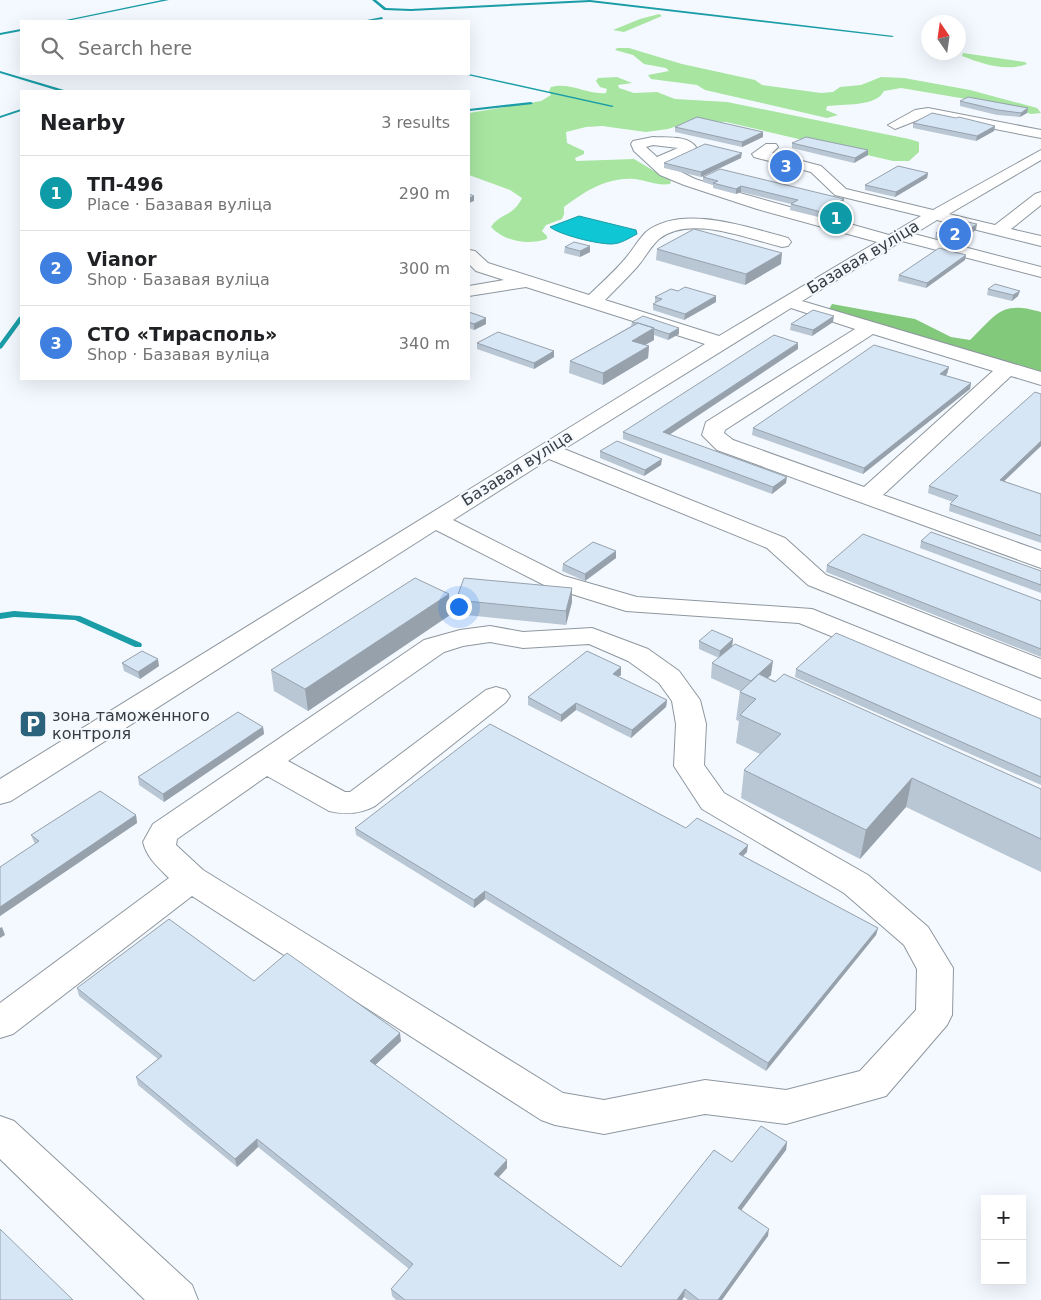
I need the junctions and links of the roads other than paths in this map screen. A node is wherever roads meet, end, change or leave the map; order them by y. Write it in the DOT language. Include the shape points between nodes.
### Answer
graph roads {
  1 [pos="895,125"];
  2 [pos="1041,134"];
  3 [pos="771,147"];
  4 [pos="1038,156"];
  5 [pos="654,163"];
  6 [pos="1041,197"];
  7 [pos="933,214"];
  8 [pos="998,231"];
  9 [pos="895,237"];
  10 [pos="1041,241"];
  11 [pos="782,242"];
  12 [pos="470,256"];
  13 [pos="1041,272"];
  14 [pos="527,281"];
  15 [pos="470,291"];
  16 [pos="593,302"];
  17 [pos="788,303"];
  18 [pos="870,328"];
  19 [pos="721,343"];
  20 [pos="1008,369"];
  21 [pos="1041,379"];
  22 [pos="546,450"];
  23 [pos="867,497"];
  24 [pos="435,520"];
  25 [pos="1041,560"];
  26 [pos="1041,669"];
  27 [pos="496,696"];
  28 [pos="1041,712"];
  29 [pos="266,762"];
  30 [pos="0,793"];
  31 [pos="191,879"];
  32 [pos="0,1023"];
  33 [pos="0,1133"];
  34 [pos="176,1300"];
  1 -- 2 [label="street" via="920,112 928,112"];
  2 -- 4 [label="street" via="1020,145"];
  3 -- 7 [label="street" via="759,154 816,169 822,172 832,188"];
  4 -- 7 [label="street, Базавая вуліца"];
  5 -- 9 [label="street" via="661,171 700,186"];
  6 -- 8 [label="street"];
  7 -- 8 [label="street"];
  7 -- 9 [label="street, Базавая вуліца"];
  8 -- 10 [label="street"];
  9 -- 13 [label="street"];
  9 -- 17 [label="street, Базавая вуліца"];
  11 -- 16 [label="street" via="695,222 675,225 655,234"];
  12 -- 14 [label="street" via="482,267"];
  14 -- 15 [label="street"];
  14 -- 16 [label="street"];
  16 -- 19 [label="street"];
  17 -- 18 [label="street"];
  17 -- 19 [label="street, Базавая вуліца"];
  18 -- 20 [label="street"];
  18 -- 23 [label="street" via="714,427 713,435 725,445"];
  19 -- 22 [label="street, Базавая вуліца"];
  20 -- 21 [label="street"];
  20 -- 23 [label="street"];
  22 -- 24 [label="street, Базавая вуліца"];
  22 -- 26 [label="street" via="776,543 817,580"];
  23 -- 25 [label="street"];
  24 -- 28 [label="street" via="555,581 635,605 803,615"];
  24 -- 30 [label="street, Базавая вуліца"];
  27 -- 29 [label="street" via="355,803 340,804"];
  29 -- 31 [label="street" via="164,832 159,842 161,850"];
  29 -- 31 [label="street" via="434,646 490,634 523,640 592,636 638,655 669,677 686,700 691,724 689,766 713,801 856,884 916,936 935,968 934,1015 872,1084 786,1107 705,1096 604,1117 555,1108"];
  31 -- 32 [label="street"];
  33 -- 34 [label="street"];
}
